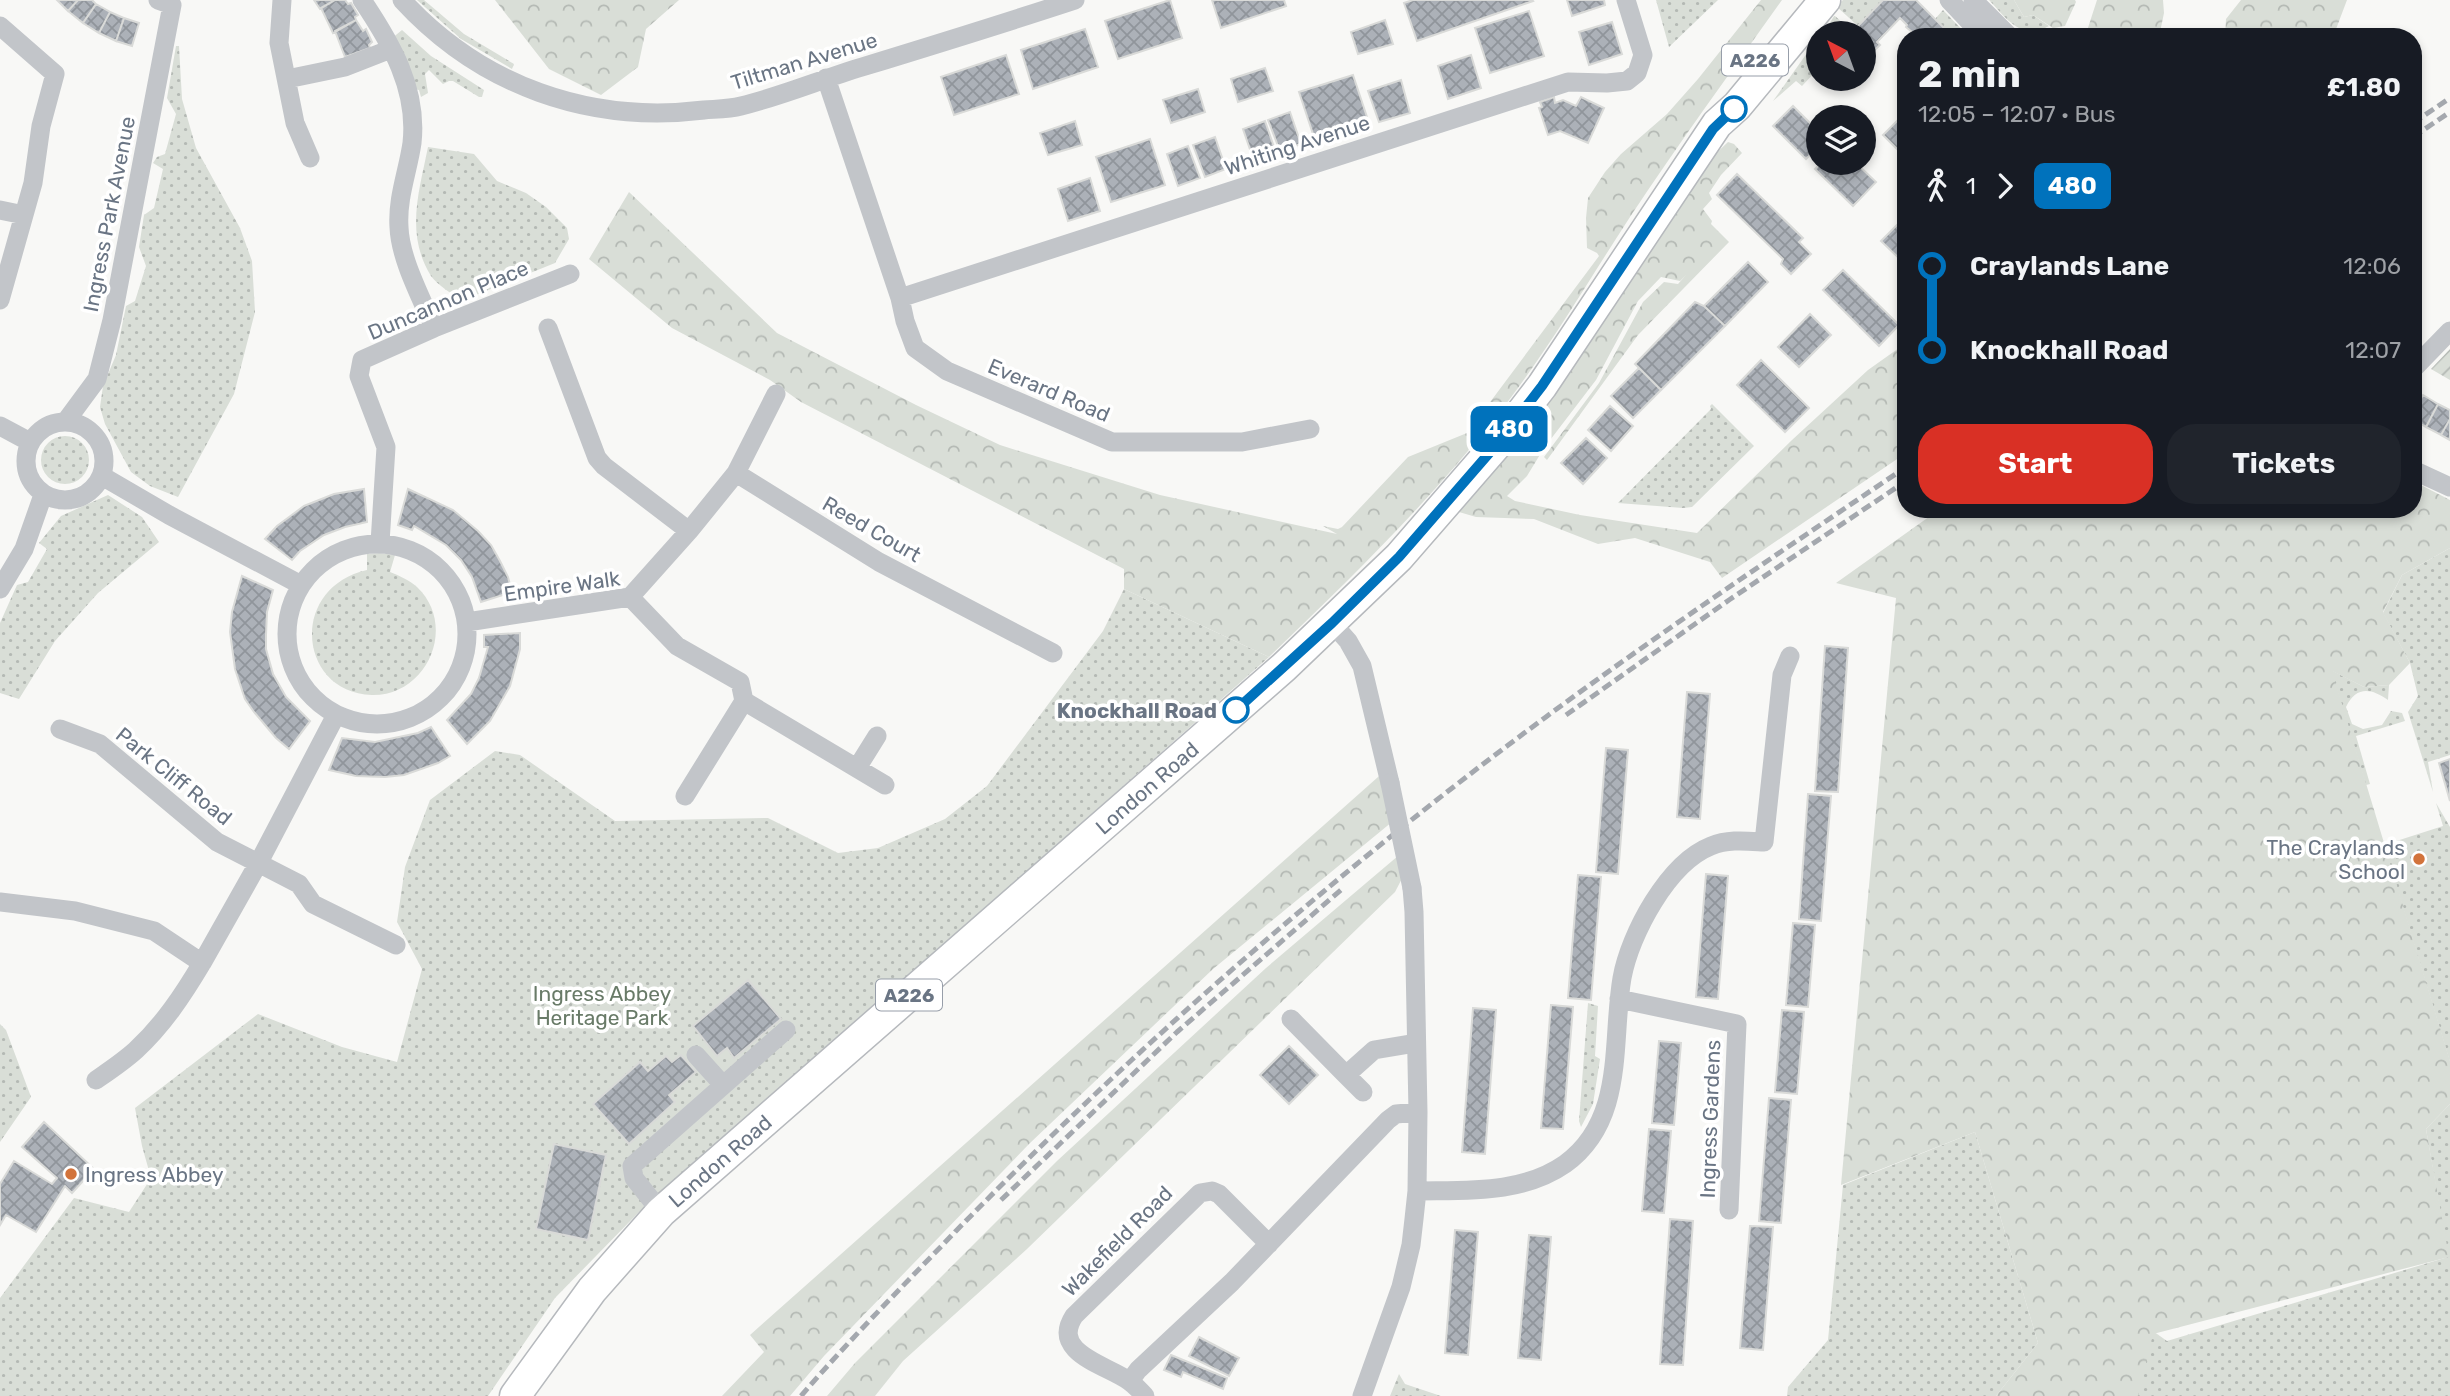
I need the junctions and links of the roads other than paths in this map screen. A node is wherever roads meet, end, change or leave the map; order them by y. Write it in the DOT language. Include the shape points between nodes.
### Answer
graph roads {
  1 [pos="282,0"];
  2 [pos="362,0"];
  3 [pos="402,0"];
  4 [pos="1076,0"];
  5 [pos="1626,0"];
  6 [pos="1799,0"];
  7 [pos="1825,0"];
  8 [pos="1949,0"];
  9 [pos="165,2"];
  10 [pos="1977,3"];
  11 [pos="0,26"];
  12 [pos="1975,28"];
  13 [pos="1988,28"];
  14 [pos="2001,28"];
  15 [pos="391,49"];
  16 [pos="826,78"];
  17 [pos="287,79"];
  18 [pos="1717,124"];
  19 [pos="310,158"];
  20 [pos="0,210"];
  21 [pos="24,215"];
  22 [pos="570,274"];
  23 [pos="900,298"];
  24 [pos="0,300"];
  25 [pos="434,328"];
  26 [pos="548,328"];
  27 [pos="2450,331"];
  28 [pos="2422,360"];
  29 [pos="776,394"];
  30 [pos="66,421"];
  31 [pos="0,426"];
  32 [pos="1310,429"];
  33 [pos="30,442"];
  34 [pos="736,473"];
  35 [pos="2422,474"];
  36 [pos="102,476"];
  37 [pos="2450,487"];
  38 [pos="43,495"];
  39 [pos="689,531"];
  40 [pos="380,543"];
  41 [pos="301,584"];
  42 [pos="0,589"];
  43 [pos="630,597"];
  44 [pos="467,622"];
  45 [pos="1332,623"];
  46 [pos="1053,653"];
  47 [pos="1790,656"];
  48 [pos="744,701"];
  49 [pos="336,715"];
  50 [pos="60,729"];
  51 [pos="877,736"];
  52 [pos="858,768"];
  53 [pos="885,785"];
  54 [pos="685,796"];
  55 [pos="259,862"];
  56 [pos="0,902"];
  57 [pos="396,946"];
  58 [pos="202,963"];
  59 [pos="1619,999"];
  60 [pos="1291,1019"];
  61 [pos="786,1030"];
  62 [pos="1416,1043"];
  63 [pos="695,1055"];
  64 [pos="1346,1074"];
  65 [pos="96,1080"];
  66 [pos="723,1085"];
  67 [pos="1363,1092"];
  68 [pos="1418,1112"];
  69 [pos="1417,1191"];
  70 [pos="1729,1210"];
  71 [pos="661,1212"];
  72 [pos="1269,1244"];
  73 [pos="1130,1381"];
  74 [pos="514,1396"];
  75 [pos="1145,1396"];
  76 [pos="1362,1396"];
  1 -- 17 [label="street" via="279,43"];
  2 -- 15 [label="street"];
  3 -- 16 [label="street, Tiltman Avenue" via="441,38 487,69 564,101 612,112 675,114 740,106"];
  4 -- 16 [label="street, Tiltman Avenue"];
  5 -- 23 [label="street, Whiting Avenue" via="1643,55 1637,73 1626,81 1568,82"];
  6 -- 18 [label="main road, London Road / A226" via="1729,97"];
  7 -- 18 [label="main road, London Road"];
  8 -- 12 [label="street"];
  9 -- 30 [label="street, Ingress Park Avenue" via="112,320 97,379"];
  10 -- 13 [label="street"];
  10 -- 14 [label="street"];
  11 -- 21 [label="street" via="55,74"];
  15 -- 17 [label="street" via="345,67"];
  15 -- 25 [label="street" via="406,76 412,110 412,143 402,182 398,228 410,272"];
  16 -- 23 [label="street, Everard Road"];
  17 -- 19 [label="street" via="295,123"];
  18 -- 45 [label="main road, London Road / A226" via="1542,386 1399,557"];
  20 -- 21 [label="street"];
  21 -- 24 [label="street"];
  22 -- 25 [label="street, Duncannon Place"];
  23 -- 32 [label="street, Everard Road" via="915,348 947,371 1112,442 1242,442"];
  25 -- 40 [label="street, Duncannon Place" via="362,360 359,376 387,452"];
  26 -- 39 [label="street" via="598,460"];
  27 -- 28 [label="street"];
  29 -- 34 [label="street"];
  30 -- 33 [label="street, Ingress Park Avenue" via="45,427"];
  30 -- 36 [label="street" via="90,430 98,439 103,451"];
  31 -- 33 [label="street"];
  33 -- 38 [label="street" via="25,465 34,487"];
  34 -- 39 [label="street"];
  34 -- 46 [label="street, Reed Court" via="879,562"];
  35 -- 37 [label="street"];
  36 -- 38 [label="street" via="77,499"];
  36 -- 41 [label="street"];
  38 -- 42 [label="street" via="24,548"];
  39 -- 43 [label="street"];
  40 -- 41 [label="street" via="342,551"];
  40 -- 44 [label="street" via="413,551 439,568 458,592"];
  41 -- 49 [label="street" via="287,625 288,652 297,678 314,699"];
  43 -- 44 [label="street, Empire Walk"];
  43 -- 48 [label="street, Empire Walk" via="677,646 740,682"];
  44 -- 49 [label="street" via="466,650 457,676 440,699 418,715 391,724 363,724"];
  45 -- 62 [label="street, bridge" via="1362,666 1412,888"];
  45 -- 71 [label="main road, London Road / A226"];
  47 -- 59 [label="street" via="1782,675 1764,842 1719,843 1695,854 1677,871 1638,931"];
  48 -- 52 [label="street, Empire Walk"];
  48 -- 54 [label="street"];
  49 -- 55 [label="street"];
  50 -- 55 [label="street, Park Cliff Road" via="100,744 217,842"];
  51 -- 52 [label="street"];
  52 -- 53 [label="street, Empire Walk"];
  55 -- 57 [label="street, Park Cliff Road" via="299,884 313,904"];
  55 -- 58 [label="street"];
  56 -- 58 [label="street" via="75,911 154,931"];
  58 -- 65 [label="street" via="160,1025"];
  59 -- 69 [label="street" via="1610,1098 1598,1127 1574,1157 1545,1176 1513,1186"];
  59 -- 70 [label="street, Ingress Gardens" via="1737,1024"];
  60 -- 64 [label="street"];
  61 -- 66 [label="street"];
  62 -- 64 [label="street" via="1374,1050"];
  62 -- 68 [label="street"];
  63 -- 66 [label="street"];
  64 -- 67 [label="street"];
  66 -- 71 [label="street" via="632,1166 634,1178"];
  68 -- 69 [label="street"];
  68 -- 72 [label="street" via="1396,1114 1388,1120"];
  69 -- 76 [label="street" via="1406,1270"];
  71 -- 74 [label="main road, London Road / A226" via="592,1290"];
  72 -- 73 [label="street"];
  72 -- 73 [label="street, Wakefield Road" via="1222,1196 1203,1192 1096,1293 1072,1318 1071,1344 1080,1354"];
  73 -- 75 [label="street, Wakefield Road"];
}
